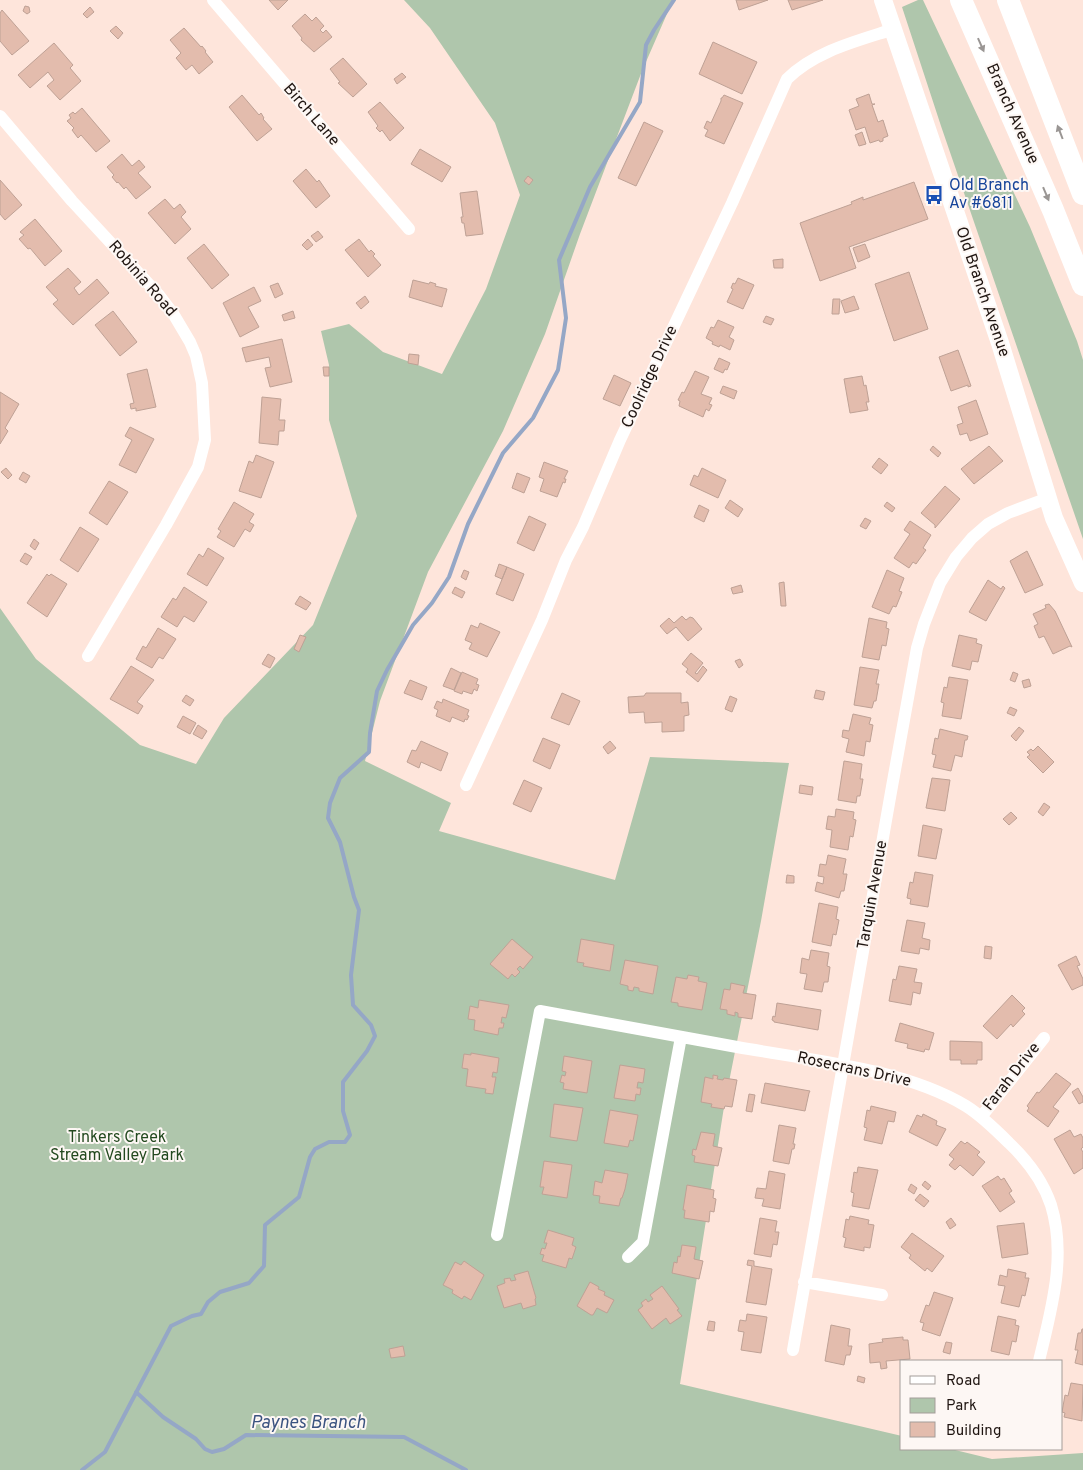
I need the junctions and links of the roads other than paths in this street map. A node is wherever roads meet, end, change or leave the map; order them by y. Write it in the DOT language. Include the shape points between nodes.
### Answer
graph roads {
  1 [pos="213,0"];
  2 [pos="883,0"];
  3 [pos="961,0"];
  4 [pos="1008,0"];
  5 [pos="894,29"];
  6 [pos="0,116"];
  7 [pos="1083,194"];
  8 [pos="409,230"];
  9 [pos="1083,285"];
  10 [pos="1048,498"];
  11 [pos="1083,583"];
  12 [pos="88,656"];
  13 [pos="466,785"];
  14 [pos="681,1037"];
  15 [pos="1044,1038"];
  16 [pos="842,1065"];
  17 [pos="981,1117"];
  18 [pos="497,1235"];
  19 [pos="628,1257"];
  20 [pos="804,1282"];
  21 [pos="882,1295"];
  22 [pos="793,1350"];
  23 [pos="1039,1360"];
  1 -- 8 [label="street, Birch Lane"];
  2 -- 5 [label="main road, Old Branch Avenue"];
  3 -- 9 [label="highway, Branch Avenue, one-way"];
  7 -- 4 [label="highway, one-way"];
  5 -- 10 [label="main road, Old Branch Avenue" via="1000,343"];
  5 -- 13 [label="street, Coolridge Drive" via="832,50 800,66 787,79 620,440"];
  6 -- 12 [label="street, Robinia Road" via="174,315 196,356 202,383 205,440 198,467"];
  10 -- 11 [label="main road, Old Branch Avenue"];
  10 -- 16 [label="street, Tarquin Avenue" via="1008,513 976,534 956,557 929,609 917,648"];
  14 -- 16 [label="street, Rosecrans Drive"];
  14 -- 18 [label="street, Rosecrans Drive" via="540,1011"];
  14 -- 19 [label="street" via="643,1242"];
  15 -- 17 [label="street, Farah Drive"];
  16 -- 17 [label="street, Rosecrans Drive" via="924,1086 955,1100"];
  16 -- 20 [label="street, Tarquin Avenue"];
  17 -- 23 [label="street, Rosecrans Drive" via="1024,1158 1051,1205 1058,1256 1053,1300"];
  20 -- 21 [label="street"];
  20 -- 22 [label="street, Tarquin Avenue"];
}
